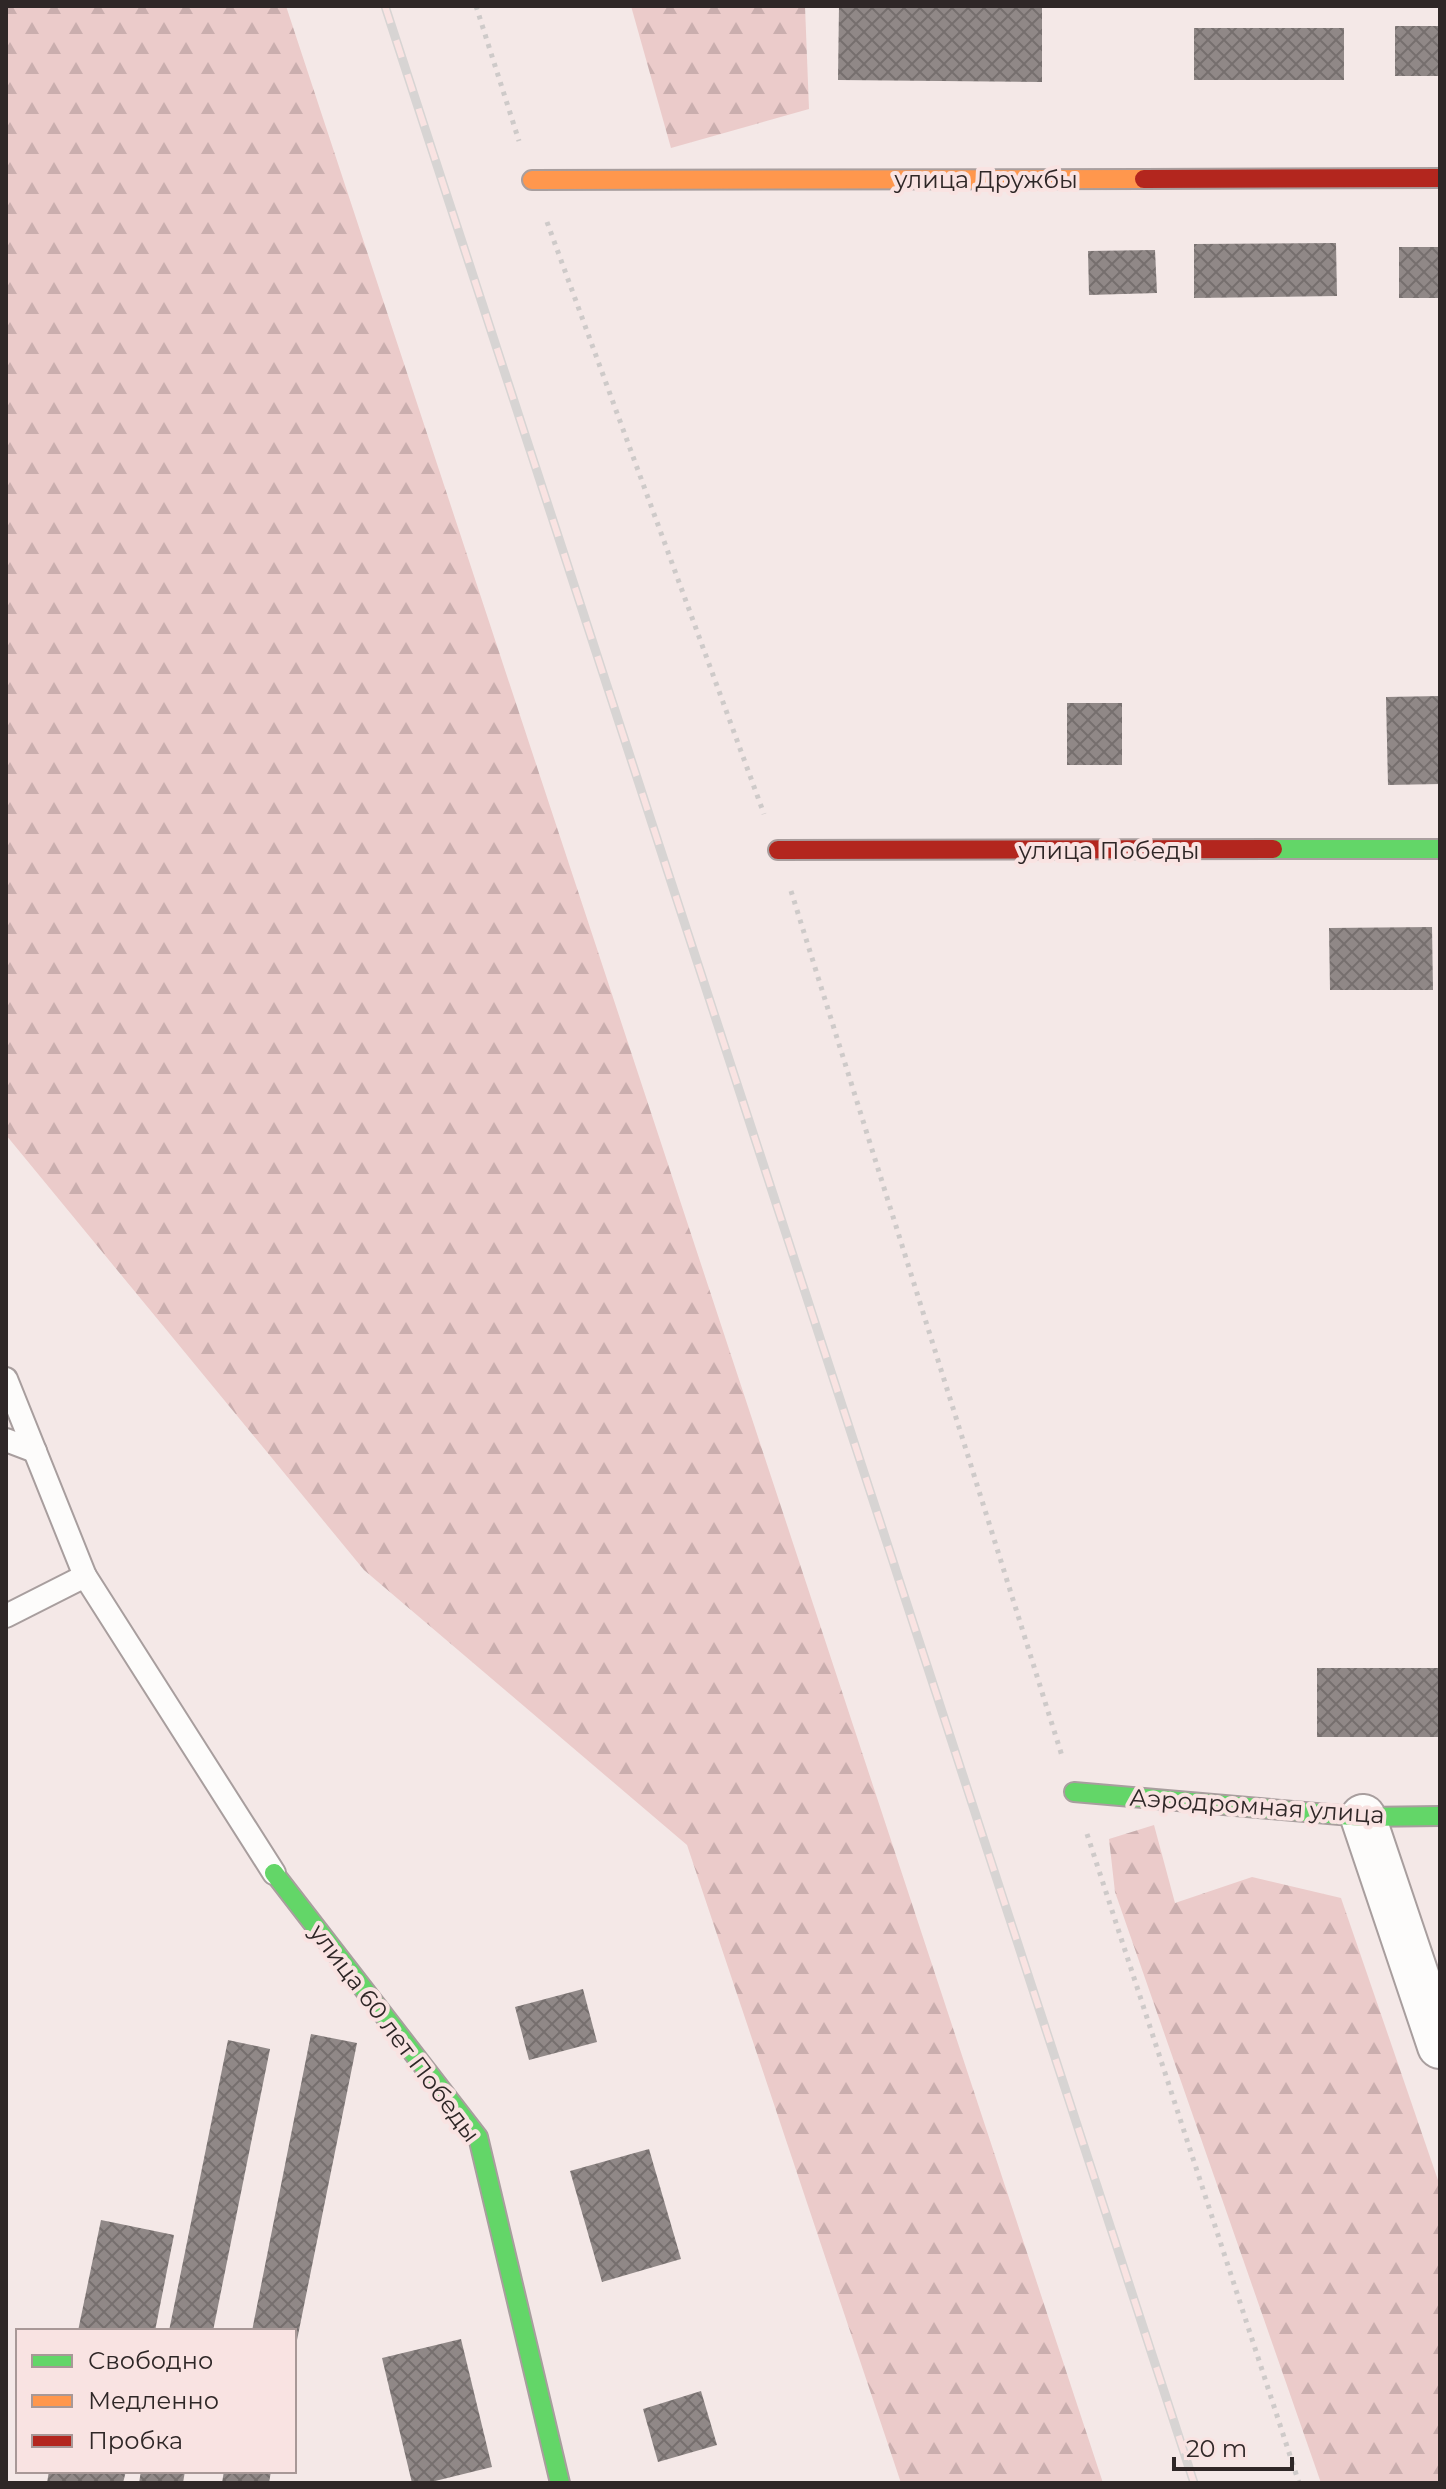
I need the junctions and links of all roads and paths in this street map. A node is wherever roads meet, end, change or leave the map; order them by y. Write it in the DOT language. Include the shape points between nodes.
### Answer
graph roads {
  1 [pos="476,6"];
  2 [pos="1440,178"];
  3 [pos="532,180"];
  4 [pos="1440,849"];
  5 [pos="778,850"];
  6 [pos="6,1379"];
  7 [pos="6,1440"];
  8 [pos="35,1451"];
  9 [pos="85,1576"];
  10 [pos="6,1616"];
  11 [pos="1074,1792"];
  12 [pos="1440,1816"];
  13 [pos="1363,1817"];
  14 [pos="274,1873"];
  15 [pos="1440,2046"];
  16 [pos="560,2483"];
  17 [pos="1299,2483"];
  1 -- 3 [label="path"];
  2 -- 3 [label="street, улица Дружбы"];
  3 -- 5 [label="path"];
  4 -- 5 [label="street, улица Победы"];
  5 -- 11 [label="path"];
  6 -- 8 [label="lane"];
  7 -- 8 [label="lane"];
  8 -- 9 [label="lane"];
  9 -- 10 [label="lane"];
  9 -- 14 [label="lane"];
  11 -- 13 [label="street, Аэродромная улица"];
  11 -- 17 [label="path"];
  12 -- 13 [label="street, Аэродромная улица"];
  13 -- 15 [label="street"];
  14 -- 16 [label="street, улица 60 лет Победы" via="478,2137"];
}
